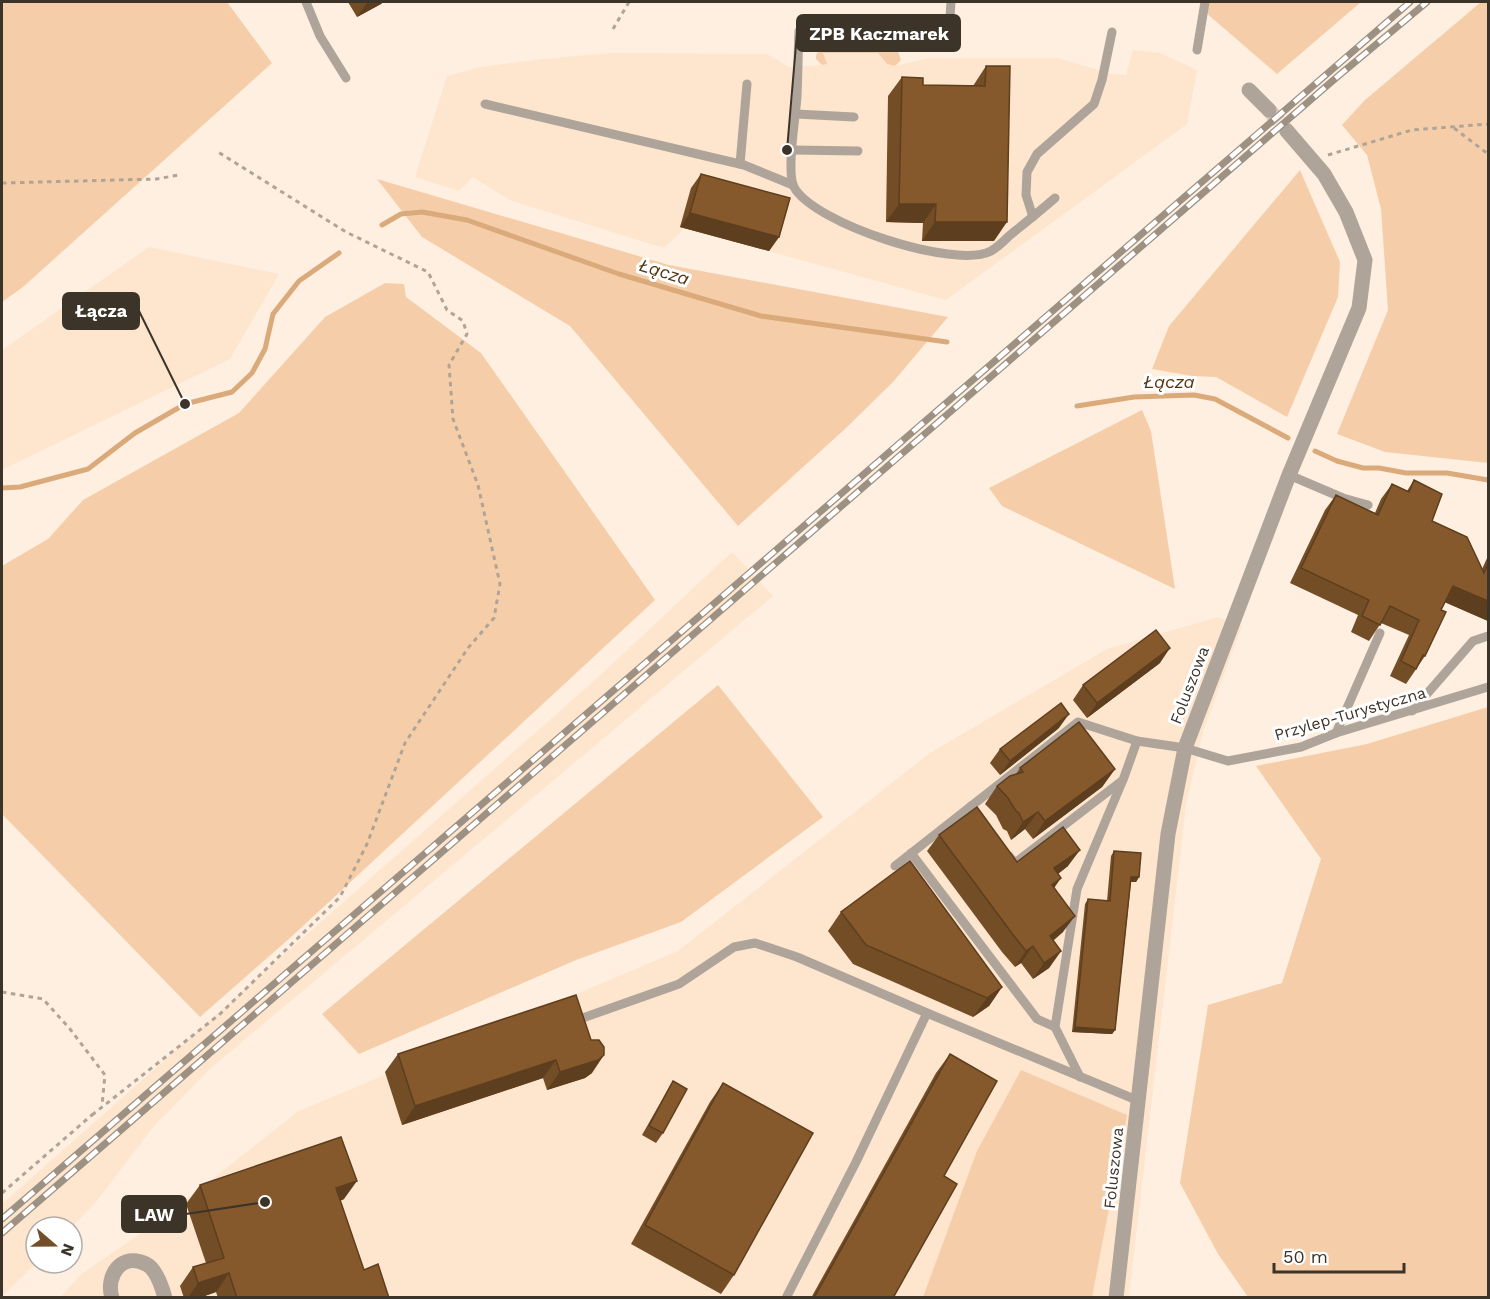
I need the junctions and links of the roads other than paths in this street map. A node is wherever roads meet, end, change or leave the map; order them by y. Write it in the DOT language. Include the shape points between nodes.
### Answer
graph roads {
  1 [pos="306,2"];
  2 [pos="951,2"];
  3 [pos="1205,2"];
  4 [pos="799,31"];
  5 [pos="949,32"];
  6 [pos="1112,32"];
  7 [pos="1197,50"];
  8 [pos="345,78"];
  9 [pos="747,84"];
  10 [pos="1250,90"];
  11 [pos="485,104"];
  12 [pos="1269,110"];
  13 [pos="796,114"];
  14 [pos="854,117"];
  15 [pos="1287,131"];
  16 [pos="792,150"];
  17 [pos="858,151"];
  18 [pos="740,164"];
  19 [pos="793,185"];
  20 [pos="1055,198"];
  21 [pos="1033,217"];
  22 [pos="1289,475"];
  23 [pos="1368,505"];
  24 [pos="1380,633"];
  25 [pos="1488,636"];
  26 [pos="1488,687"];
  27 [pos="1412,711"];
  28 [pos="1336,733"];
  29 [pos="1137,741"];
  30 [pos="1185,748"];
  31 [pos="1123,780"];
  32 [pos="971,806"];
  33 [pos="986,825"];
  34 [pos="1000,844"];
  35 [pos="911,853"];
  36 [pos="895,866"];
  37 [pos="927,1013"];
  38 [pos="577,1020"];
  39 [pos="1055,1027"];
  40 [pos="1080,1077"];
  41 [pos="1138,1101"];
  42 [pos="112,1298"];
  43 [pos="165,1298"];
  44 [pos="786,1298"];
  45 [pos="1116,1298"];
  1 -- 8 [label="lane" via="320,36"];
  2 -- 5 [label="lane"];
  3 -- 7 [label="lane"];
  4 -- 13 [label="lane"];
  6 -- 21 [label="lane" via="1094,104 1037,154 1027,171 1026,195"];
  9 -- 18 [label="lane"];
  10 -- 12 [label="street"];
  11 -- 18 [label="lane"];
  13 -- 14 [label="lane"];
  13 -- 16 [label="lane"];
  15 -- 22 [label="street, Foluszowa" via="1324,174 1346,212 1365,260 1359,308"];
  16 -- 17 [label="lane"];
  16 -- 19 [label="lane"];
  18 -- 19 [label="lane"];
  19 -- 21 [label="lane" via="804,199 828,215 874,235 927,251 970,255 991,251"];
  20 -- 21 [label="lane"];
  22 -- 23 [label="lane"];
  22 -- 30 [label="street, Foluszowa"];
  24 -- 28 [label="lane"];
  25 -- 27 [label="lane" via="1473,641"];
  26 -- 27 [label="lane, Przylep-Turystyczna"];
  27 -- 28 [label="lane, Przylep-Turystyczna"];
  28 -- 30 [label="lane, Przylep-Turystyczna" via="1301,747 1228,761"];
  29 -- 30 [label="lane, Przylep-Turystyczna"];
  29 -- 31 [label="lane"];
  29 -- 32 [label="lane, Przylep-Turystyczna" via="1078,722"];
  30 -- 41 [label="street, Foluszowa" via="1168,834"];
  31 -- 34 [label="lane" via="1015,863"];
  31 -- 39 [label="lane" via="1077,889"];
  32 -- 33 [label="lane"];
  32 -- 35 [label="lane"];
  35 -- 36 [label="lane"];
  35 -- 39 [label="lane" via="1037,1020"];
  37 -- 38 [label="lane" via="755,943 734,947 679,984"];
  37 -- 40 [label="lane"];
  37 -- 44 [label="lane"];
  39 -- 40 [label="lane"];
  40 -- 41 [label="lane"];
  41 -- 45 [label="street, Foluszowa"];
  42 -- 43 [label="street" via="111,1277 128,1260 147,1264 156,1274"];
}
